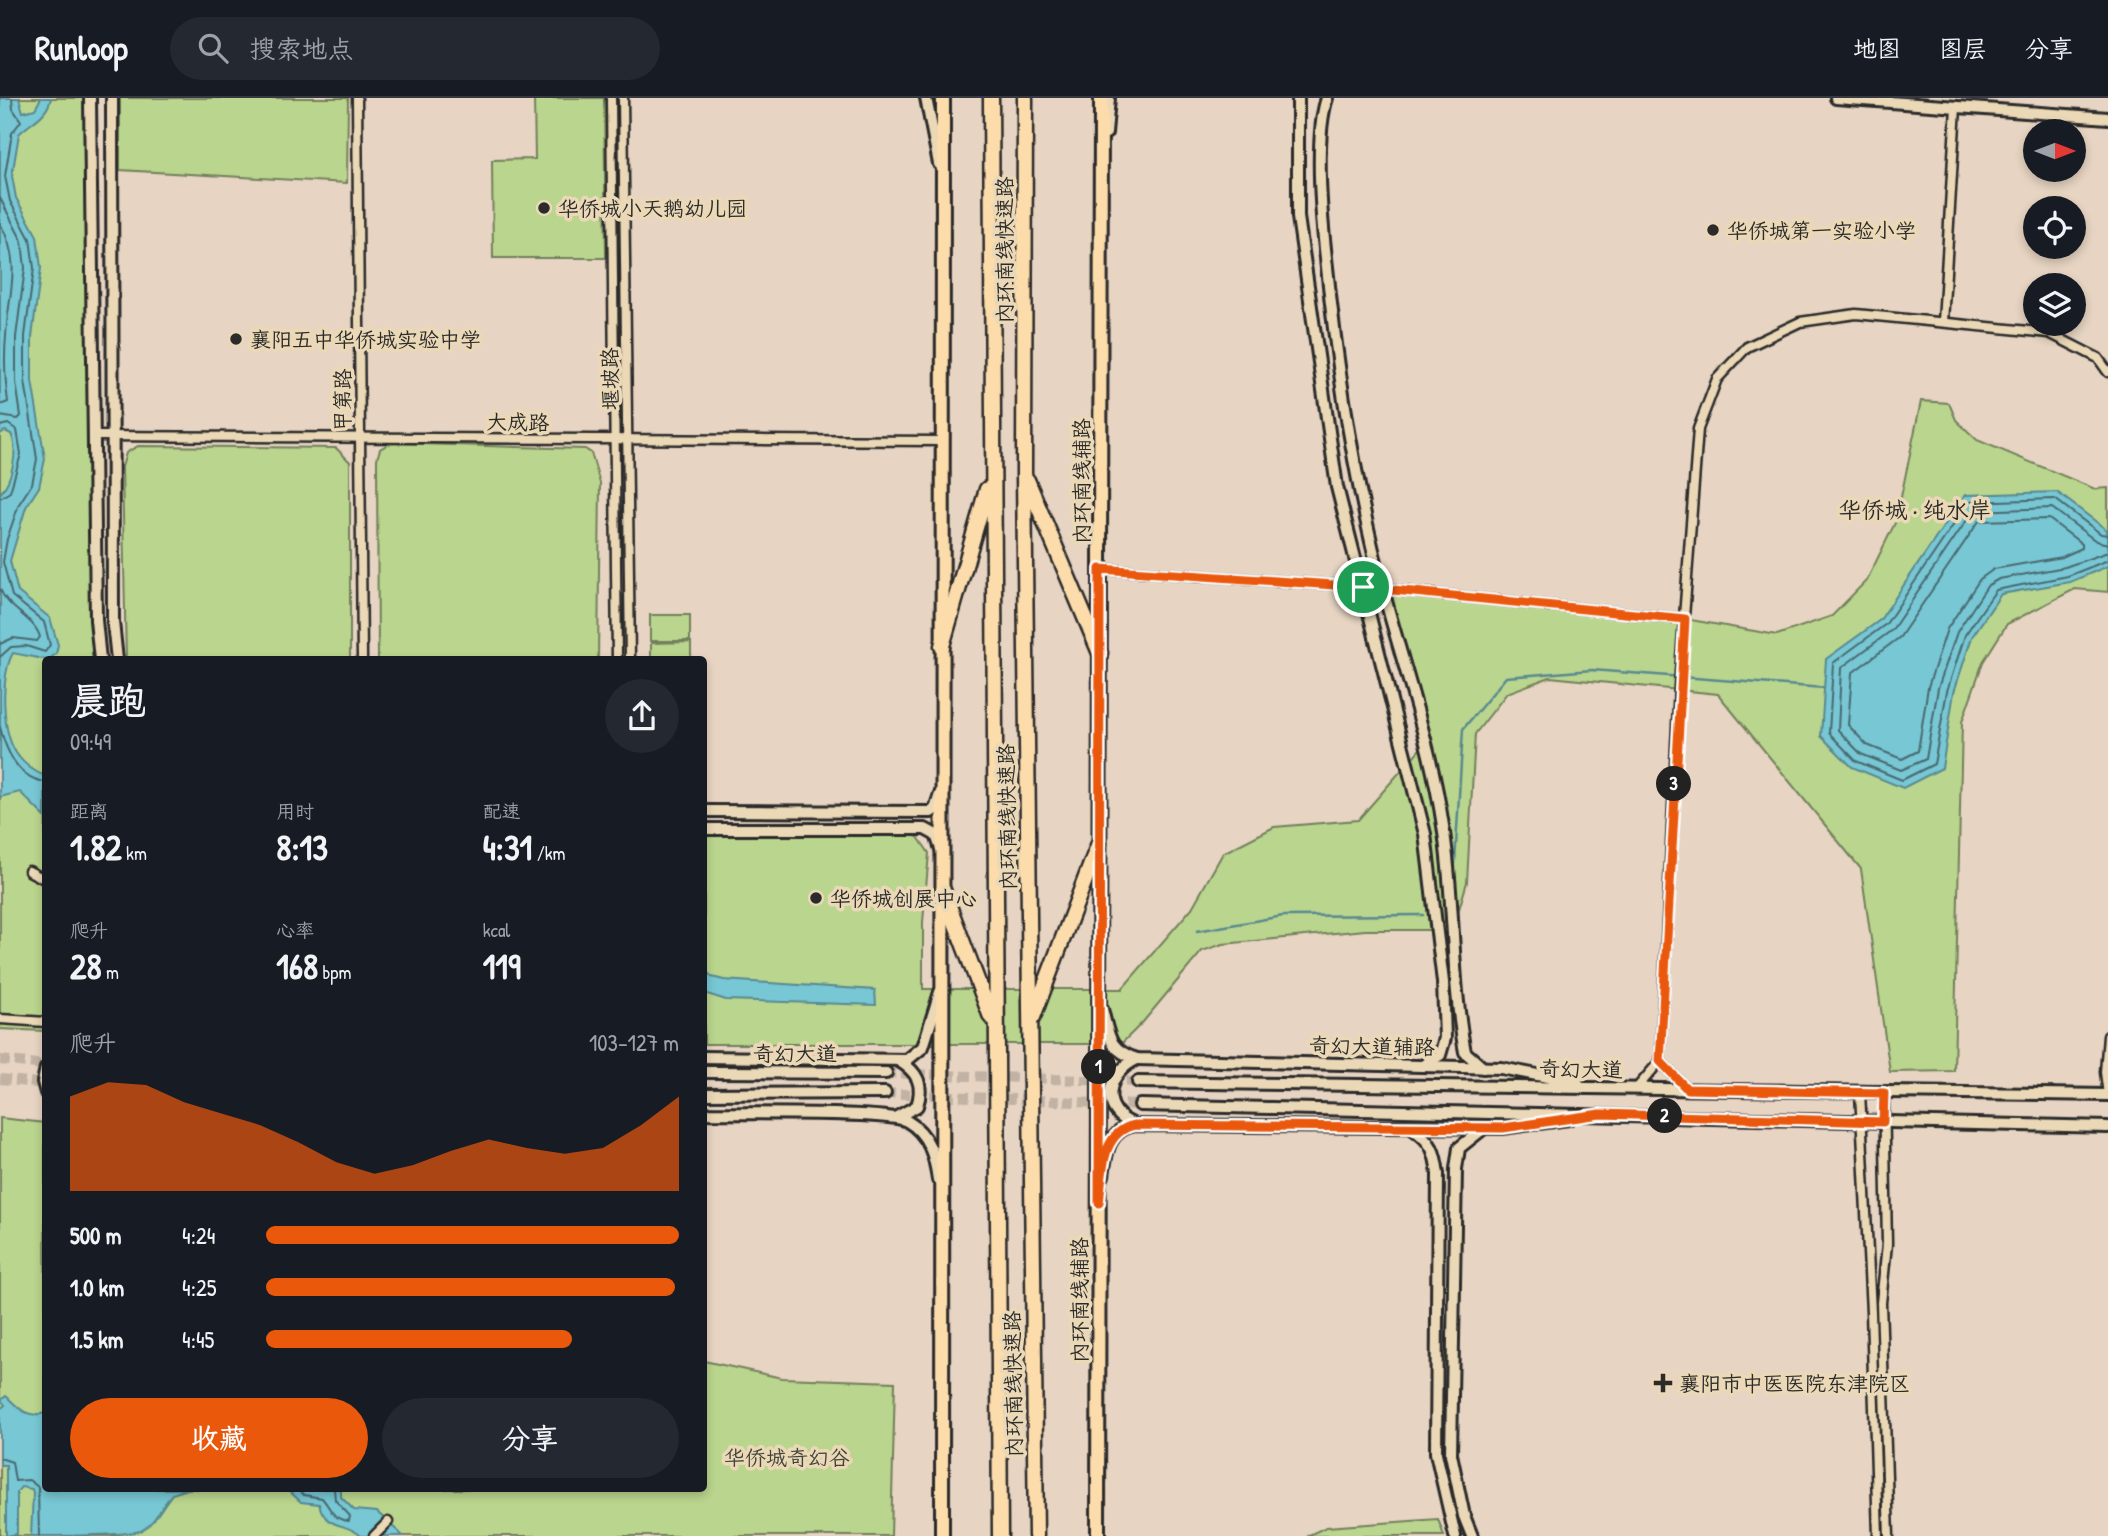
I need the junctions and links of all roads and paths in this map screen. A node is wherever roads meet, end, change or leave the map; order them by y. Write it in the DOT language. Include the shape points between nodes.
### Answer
graph roads {
  1 [pos="90,98"];
  2 [pos="112,98"];
  3 [pos="357,98"];
  4 [pos="611,98"];
  5 [pos="623,98"];
  6 [pos="926,98"];
  7 [pos="943,98"];
  8 [pos="991,98"];
  9 [pos="1026,98"];
  10 [pos="1101,98"];
  11 [pos="1109,98"];
  12 [pos="1298,98"];
  13 [pos="1327,98"];
  14 [pos="1836,98"];
  15 [pos="1956,107"];
  16 [pos="2108,118"];
  17 [pos="943,180"];
  18 [pos="1100,192"];
  19 [pos="1943,322"];
  20 [pos="2108,372"];
  21 [pos="114,435"];
  22 [pos="94,436"];
  23 [pos="359,438"];
  24 [pos="616,441"];
  25 [pos="629,441"];
  26 [pos="943,441"];
  27 [pos="1024,473"];
  28 [pos="992,475"];
  29 [pos="1100,569"];
  30 [pos="1363,587"];
  31 [pos="1383,589"];
  32 [pos="1685,619"];
  33 [pos="943,646"];
  34 [pos="1100,653"];
  35 [pos="100,656"];
  36 [pos="117,656"];
  37 [pos="362,656"];
  38 [pos="617,656"];
  39 [pos="630,656"];
  40 [pos="942,788"];
  41 [pos="707,811"];
  42 [pos="707,829"];
  43 [pos="1099,843"];
  44 [pos="943,853"];
  45 [pos="29,871"];
  46 [pos="42,878"];
  47 [pos="943,890"];
  48 [pos="943,979"];
  49 [pos="1099,1001"];
  50 [pos="0,1019"];
  51 [pos="42,1022"];
  52 [pos="1030,1025"];
  53 [pos="995,1027"];
  54 [pos="2108,1036"];
  55 [pos="707,1057"];
  56 [pos="1137,1059"];
  57 [pos="896,1060"];
  58 [pos="1660,1061"];
  59 [pos="1422,1066"];
  60 [pos="1483,1068"];
  61 [pos="707,1072"];
  62 [pos="886,1073"];
  63 [pos="1138,1082"];
  64 [pos="1605,1088"];
  65 [pos="1687,1089"];
  66 [pos="1635,1090"];
  67 [pos="1860,1092"];
  68 [pos="886,1093"];
  69 [pos="1884,1093"];
  70 [pos="707,1094"];
  71 [pos="2108,1095"];
  72 [pos="1140,1105"];
  73 [pos="707,1113"];
  74 [pos="1600,1114"];
  75 [pos="897,1117"];
  76 [pos="1861,1120"];
  77 [pos="1883,1122"];
  78 [pos="1135,1125"];
  79 [pos="2108,1127"];
  80 [pos="1485,1128"];
  81 [pos="1413,1129"];
  82 [pos="1099,1203"];
  83 [pos="942,1219"];
  84 [pos="388,1522"];
  85 [pos="373,1536"];
  86 [pos="942,1536"];
  87 [pos="1000,1536"];
  88 [pos="1036,1536"];
  89 [pos="1098,1536"];
  90 [pos="1455,1536"];
  91 [pos="1472,1536"];
  92 [pos="1878,1536"];
  93 [pos="1889,1536"];
  1 -- 22 [label="street"];
  2 -- 21 [label="street"];
  3 -- 23 [label="street, 甲第路"];
  4 -- 24 [label="street, 堰坡路"];
  5 -- 25 [label="street, 堰坡路"];
  6 -- 17 [label="street"];
  7 -- 17 [label="main road"];
  8 -- 28 [label="highway, 内环南线快速路"];
  9 -- 27 [label="highway, 内环南线快速路"];
  10 -- 18 [label="main road, 内环南线辅路"];
  11 -- 18 [label="street"];
  12 -- 30 [label="street" via="1298,217 1313,334 1337,487"];
  13 -- 31 [label="street" via="1321,216 1333,328 1358,482"];
  14 -- 15 [label="street"];
  15 -- 16 [label="street"];
  15 -- 19 [label="street"];
  17 -- 26 [label="main road"];
  18 -- 29 [label="main road, 内环南线辅路"];
  19 -- 20 [label="street" via="2049,333 2098,358"];
  19 -- 32 [label="street" via="1856,314 1807,319 1747,347 1717,379 1698,429"];
  21 -- 22 [label="street, 大成路"];
  21 -- 23 [label="street, 大成路"];
  21 -- 36 [label="street"];
  22 -- 35 [label="street"];
  23 -- 24 [label="street, 大成路"];
  23 -- 37 [label="street, 甲第路"];
  24 -- 25 [label="street, 大成路"];
  24 -- 38 [label="street, 堰坡路"];
  25 -- 26 [label="street, 大成路"];
  25 -- 39 [label="street, 堰坡路"];
  26 -- 33 [label="main road"];
  27 -- 34 [label="highway"];
  27 -- 52 [label="highway, 内环南线快速路"];
  28 -- 33 [label="highway"];
  28 -- 53 [label="highway, 内环南线快速路"];
  29 -- 30 [label="street"];
  29 -- 34 [label="main road, 内环南线辅路"];
  30 -- 31 [label="street"];
  30 -- 59 [label="street" via="1425,834 1445,1038 1440,1055"];
  31 -- 32 [label="street"];
  31 -- 60 [label="street" via="1427,741 1444,827 1465,1052"];
  32 -- 58 [label="street"];
  33 -- 40 [label="main road"];
  34 -- 43 [label="main road, 内环南线辅路"];
  40 -- 41 [label="street" via="931,812"];
  40 -- 44 [label="main road"];
  42 -- 44 [label="street" via="925,829 936,835"];
  43 -- 49 [label="main road, 内环南线辅路"];
  43 -- 52 [label="highway"];
  44 -- 47 [label="main road"];
  45 -- 46 [label="street"];
  47 -- 48 [label="main road"];
  47 -- 53 [label="highway"];
  48 -- 57 [label="street" via="923,1047 907,1060"];
  48 -- 83 [label="main road"];
  49 -- 56 [label="street" via="1111,1044"];
  49 -- 82 [label="main road, 内环南线辅路"];
  50 -- 51 [label="street"];
  52 -- 88 [label="highway, 内环南线快速路"];
  53 -- 87 [label="highway, 内环南线快速路"];
  54 -- 71 [label="street"];
  55 -- 57 [label="street"];
  56 -- 59 [label="street, 奇幻大道辅路"];
  56 -- 78 [label="street" via="1123,1066 1110,1091 1113,1107 1123,1120"];
  57 -- 75 [label="street" via="912,1069 921,1093 917,1106"];
  58 -- 65 [label="street"];
  58 -- 66 [label="street"];
  59 -- 60 [label="street, 奇幻大道辅路"];
  60 -- 64 [label="street, 奇幻大道辅路"];
  61 -- 62 [label="street, 奇幻大道"];
  63 -- 64 [label="street, 奇幻大道"];
  64 -- 66 [label="street, 奇幻大道"];
  65 -- 66 [label="street, 奇幻大道"];
  65 -- 67 [label="street, 奇幻大道"];
  67 -- 69 [label="street, 奇幻大道"];
  67 -- 76 [label="street"];
  68 -- 70 [label="street, 奇幻大道"];
  69 -- 71 [label="street, 奇幻大道"];
  69 -- 77 [label="street"];
  72 -- 74 [label="street"];
  73 -- 75 [label="street"];
  74 -- 76 [label="street"];
  74 -- 80 [label="street"];
  75 -- 83 [label="street" via="925,1136 935,1159"];
  76 -- 77 [label="street"];
  76 -- 92 [label="street"];
  77 -- 79 [label="street"];
  77 -- 93 [label="street" via="1887,1244 1881,1303"];
  78 -- 81 [label="street"];
  78 -- 82 [label="street" via="1115,1133 1108,1145"];
  80 -- 81 [label="street"];
  80 -- 91 [label="street" via="1459,1148 1456,1169 1451,1454"];
  81 -- 90 [label="street" via="1429,1140 1438,1174 1436,1454"];
  82 -- 89 [label="main road, 内环南线辅路"];
  83 -- 86 [label="main road"];
  84 -- 85 [label="street"];
}
